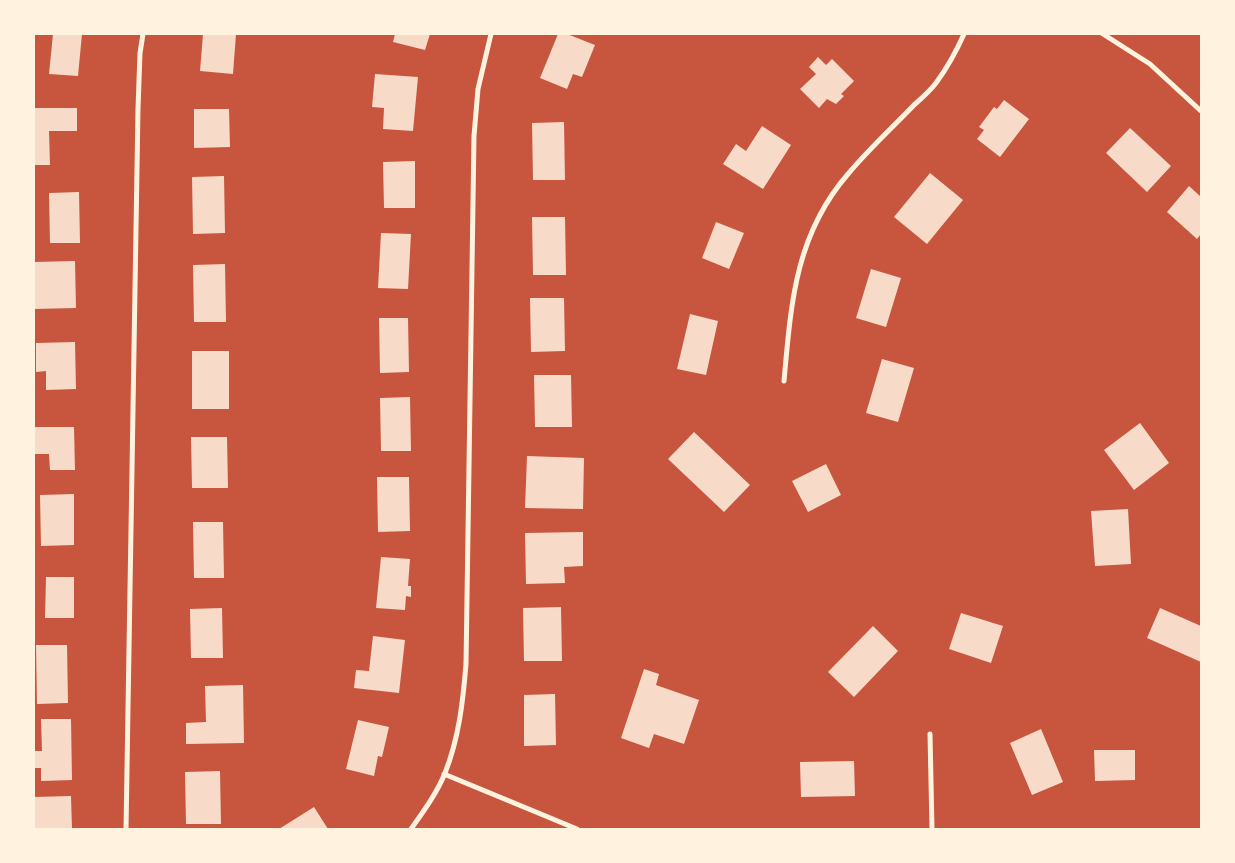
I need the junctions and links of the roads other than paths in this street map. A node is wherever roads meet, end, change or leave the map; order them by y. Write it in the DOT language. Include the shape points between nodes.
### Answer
graph roads {
  1 [pos="143,34"];
  2 [pos="491,34"];
  3 [pos="964,34"];
  4 [pos="1103,34"];
  5 [pos="1201,111"];
  6 [pos="784,381"];
  7 [pos="930,734"];
  8 [pos="444,774"];
  9 [pos="126,829"];
  10 [pos="411,829"];
  11 [pos="577,829"];
  12 [pos="932,829"];
  1 -- 9 [label="street" via="138,119"];
  2 -- 8 [label="street" via="478,89 473,194 466,664 456,737"];
  3 -- 6 [label="street" via="950,64 934,85 848,173 822,210 797,276"];
  4 -- 5 [label="street" via="1150,64"];
  7 -- 12 [label="street"];
  8 -- 10 [label="street"];
  8 -- 11 [label="street"];
}
